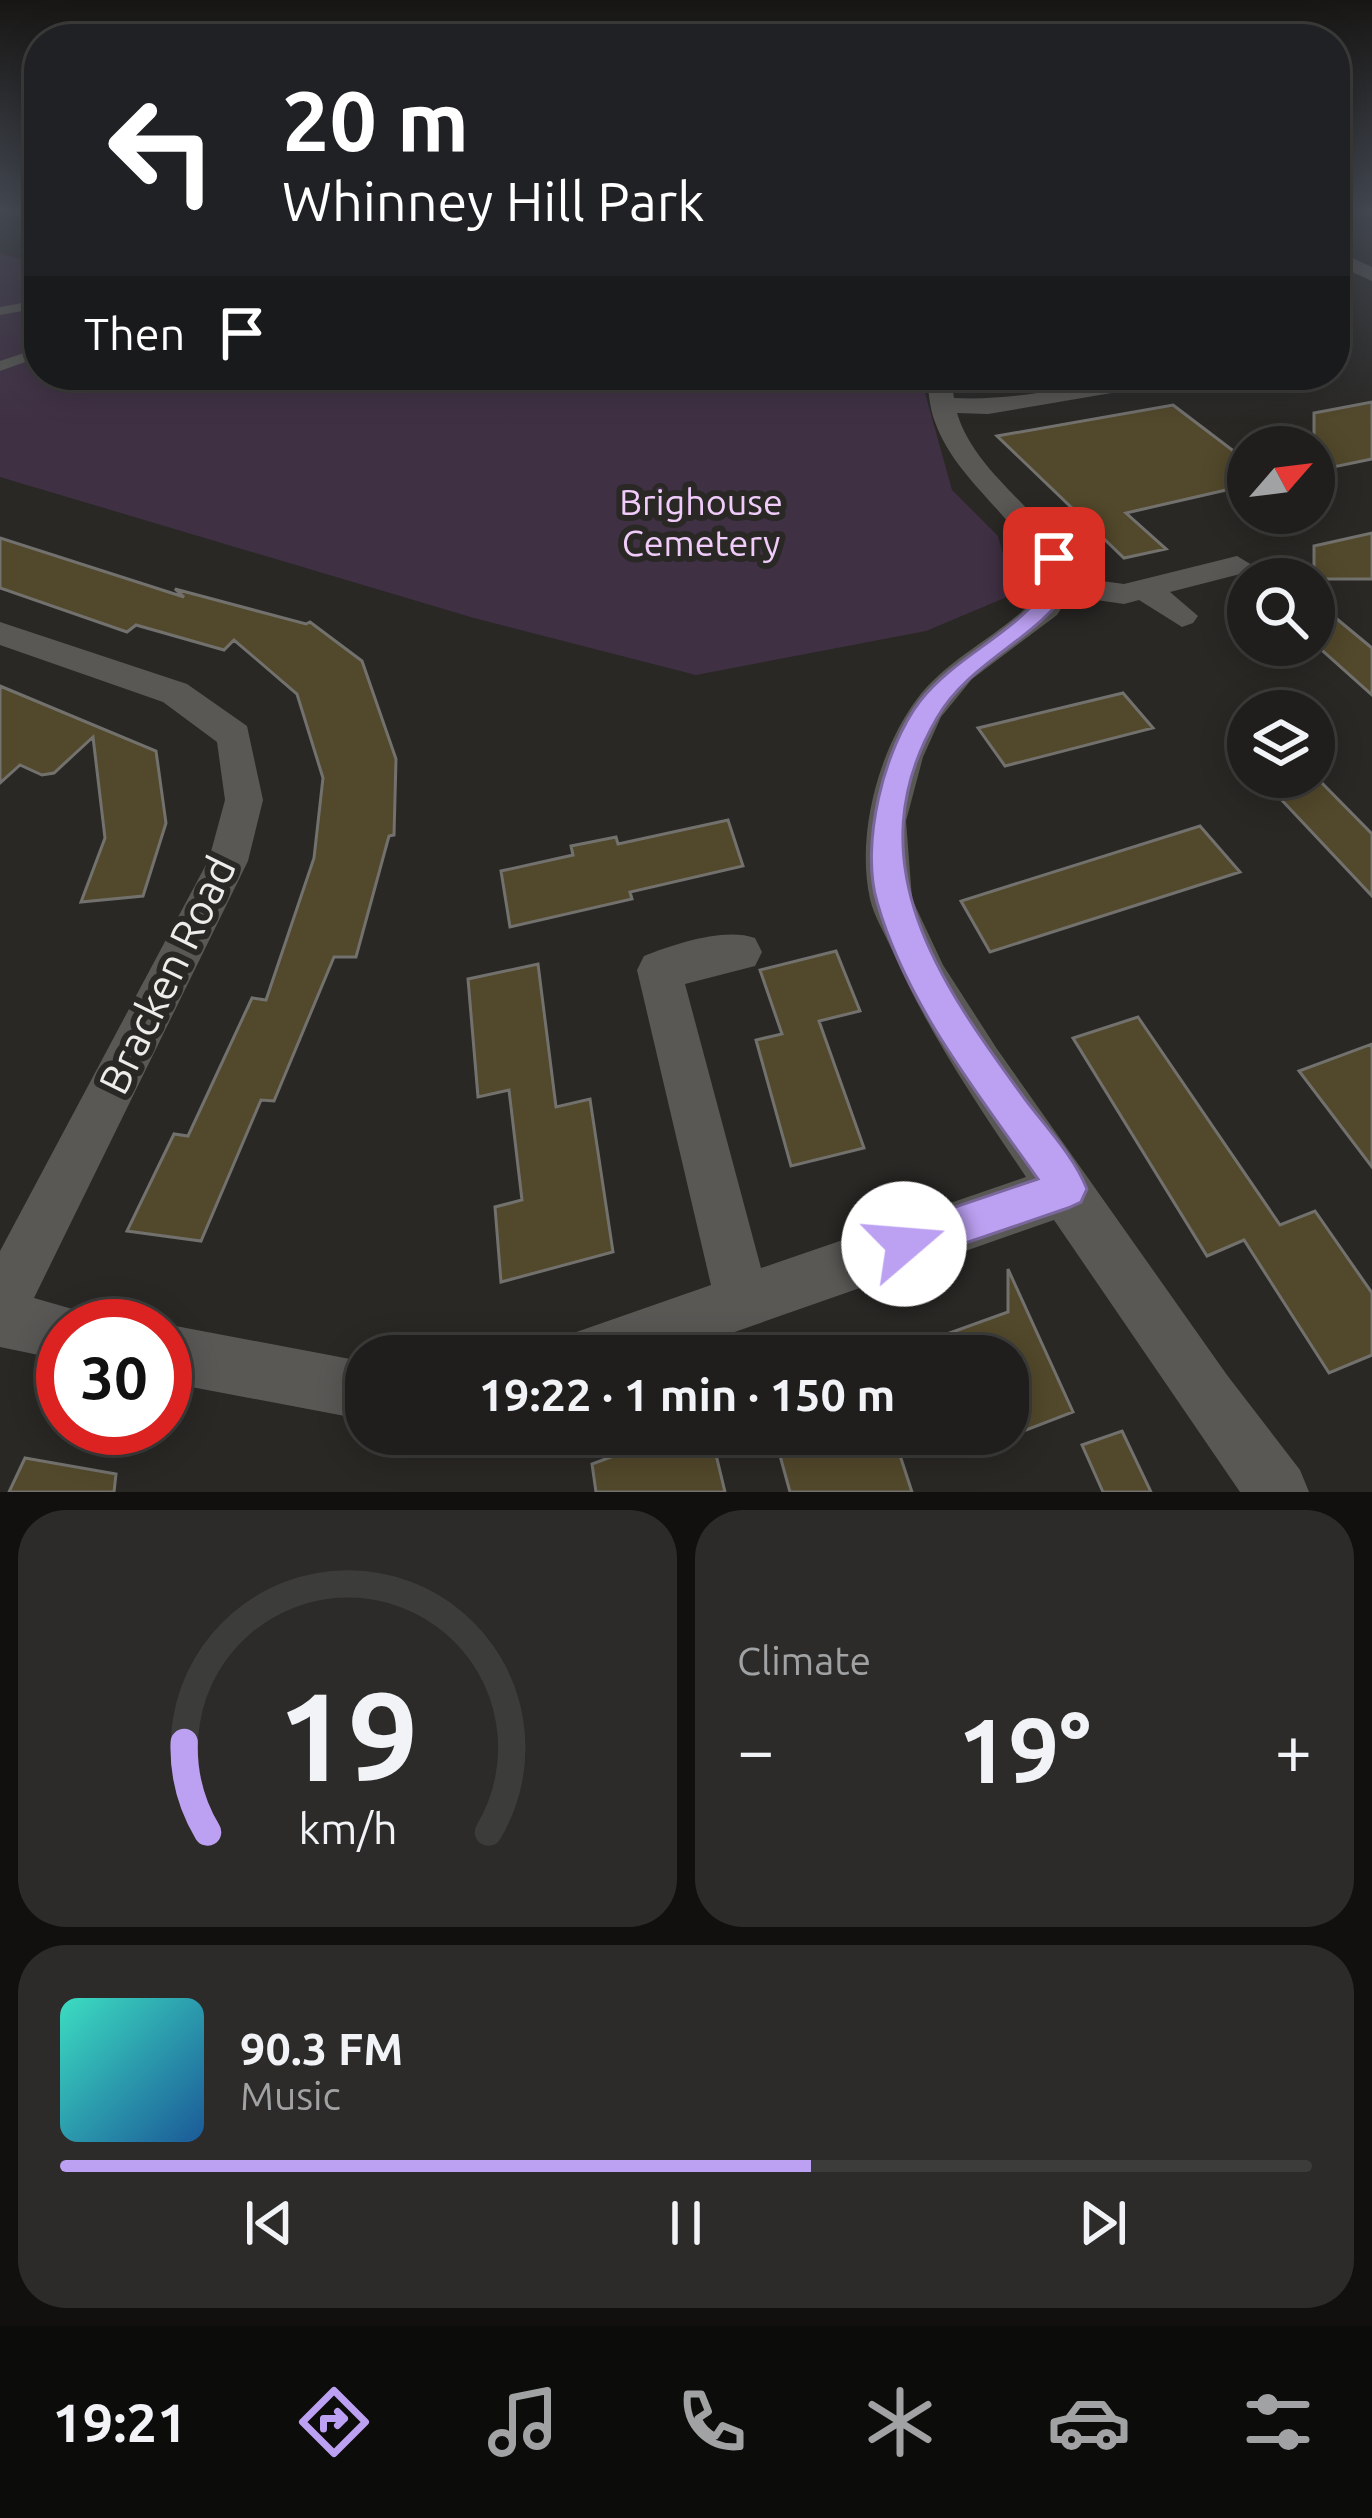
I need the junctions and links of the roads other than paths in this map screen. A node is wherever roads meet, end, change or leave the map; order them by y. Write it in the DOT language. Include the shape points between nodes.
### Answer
graph roads {
  1 [pos="941,390"];
  2 [pos="1088,390"];
  3 [pos="1227,567"];
  4 [pos="1060,585"];
  5 [pos="1143,588"];
  6 [pos="1182,616"];
  7 [pos="0,633"];
  8 [pos="740,952"];
  9 [pos="1068,1189"];
  10 [pos="742,1299"];
  11 [pos="0,1307"];
  12 [pos="0,1319"];
  13 [pos="36,1326"];
  14 [pos="643,1335"];
  15 [pos="192,1358"];
  16 [pos="345,1387"];
  17 [pos="1278,1492"];
  1 -- 2 [label="street" via="988,407"];
  1 -- 4 [label="street" via="947,423 1054,558"];
  3 -- 5 [label="street"];
  4 -- 5 [label="street" via="1124,594"];
  4 -- 9 [label="street" via="1046,608 960,671 927,711 887,821 891,899 927,980"];
  5 -- 6 [label="street"];
  7 -- 11 [label="street, Bracken Road" via="175,693 234,736 244,800 228,861"];
  8 -- 10 [label="street" via="658,970"];
  9 -- 10 [label="street"];
  9 -- 17 [label="street"];
  10 -- 14 [label="street"];
  12 -- 13 [label="street"];
  15 -- 16 [label="street"];
}
